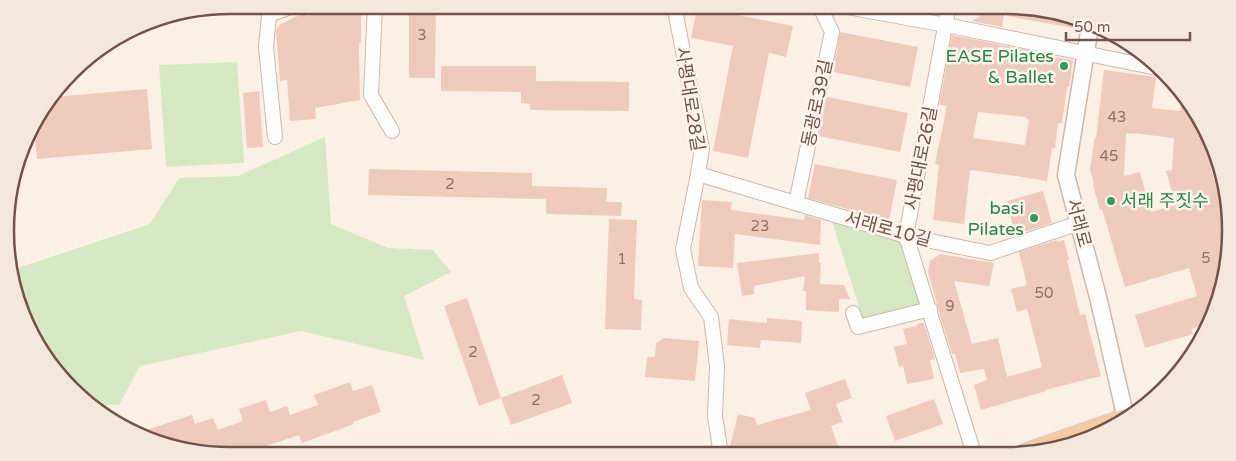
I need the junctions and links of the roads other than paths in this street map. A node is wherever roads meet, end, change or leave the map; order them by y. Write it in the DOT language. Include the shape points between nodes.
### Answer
graph roads {
  1 [pos="269,14"];
  2 [pos="375,14"];
  3 [pos="676,14"];
  4 [pos="823,14"];
  5 [pos="886,14"];
  6 [pos="948,14"];
  7 [pos="946,25"];
  8 [pos="1089,31"];
  9 [pos="1086,54"];
  10 [pos="1145,66"];
  11 [pos="392,131"];
  12 [pos="275,137"];
  13 [pos="698,174"];
  14 [pos="796,203"];
  15 [pos="1079,223"];
  16 [pos="906,236"];
  17 [pos="930,310"];
  18 [pos="853,313"];
  19 [pos="1124,412"];
  20 [pos="720,447"];
  21 [pos="972,447"];
  1 -- 12 [label="street" via="266,47"];
  2 -- 11 [label="street" via="371,95"];
  3 -- 13 [label="street, 사평대로28길" via="702,148"];
  4 -- 14 [label="street, 동광로39길" via="832,32"];
  5 -- 7 [label="street"];
  6 -- 7 [label="street, 사평대로26길"];
  7 -- 9 [label="street"];
  7 -- 16 [label="street, 사평대로26길"];
  8 -- 9 [label="street, 서래로"];
  9 -- 10 [label="street"];
  9 -- 15 [label="street, 서래로" via="1066,175"];
  13 -- 14 [label="street, 서래로10길"];
  13 -- 20 [label="street, 사평대로28길" via="683,249 691,288 711,317 716,366 715,416"];
  14 -- 16 [label="street, 서래로10길"];
  15 -- 16 [label="street, 서래로10길" via="990,253"];
  15 -- 19 [label="street, 서래로"];
  16 -- 17 [label="street, 사평대로26길"];
  17 -- 18 [label="street" via="858,327"];
  17 -- 21 [label="street, 사평대로26길"];
}
